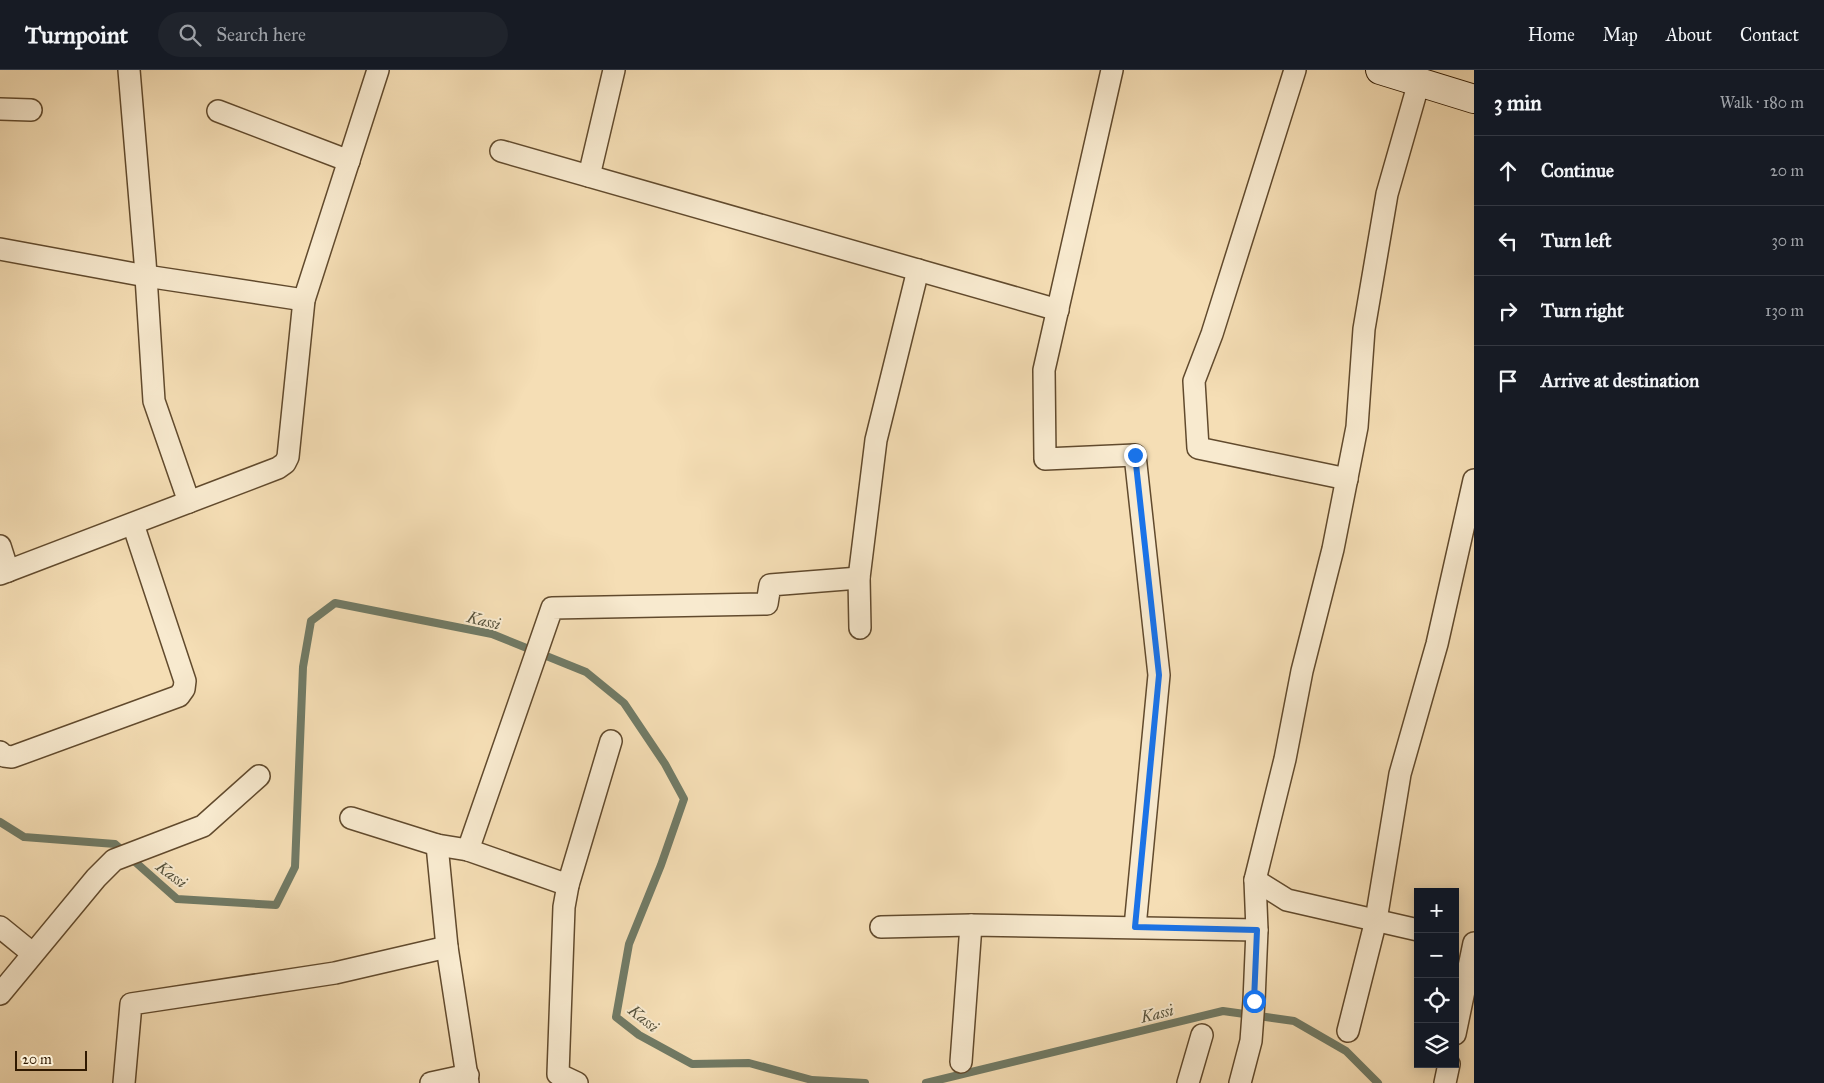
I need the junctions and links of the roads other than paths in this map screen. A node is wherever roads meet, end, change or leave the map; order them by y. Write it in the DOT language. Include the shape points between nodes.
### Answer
graph roads {
  1 [pos="129,70"];
  2 [pos="378,70"];
  3 [pos="614,70"];
  4 [pos="1112,70"];
  5 [pos="1295,70"];
  6 [pos="1380,70"];
  7 [pos="1419,82"];
  8 [pos="1473,94"];
  9 [pos="0,109"];
  10 [pos="31,110"];
  11 [pos="218,111"];
  12 [pos="501,151"];
  13 [pos="349,161"];
  14 [pos="590,176"];
  15 [pos="0,249"];
  16 [pos="918,270"];
  17 [pos="146,276"];
  18 [pos="304,300"];
  19 [pos="1058,310"];
  20 [pos="1347,479"];
  21 [pos="1474,480"];
  22 [pos="190,502"];
  23 [pos="133,524"];
  24 [pos="0,546"];
  25 [pos="4,573"];
  26 [pos="859,578"];
  27 [pos="860,628"];
  28 [pos="611,741"];
  29 [pos="0,752"];
  30 [pos="259,776"];
  31 [pos="351,818"];
  32 [pos="437,845"];
  33 [pos="468,850"];
  34 [pos="1255,880"];
  35 [pos="568,885"];
  36 [pos="1376,920"];
  37 [pos="971,925"];
  38 [pos="881,926"];
  39 [pos="0,927"];
  40 [pos="1135,927"];
  41 [pos="1414,929"];
  42 [pos="1257,930"];
  43 [pos="1459,939"];
  44 [pos="1474,943"];
  45 [pos="446,947"];
  46 [pos="32,953"];
  47 [pos="0,994"];
  48 [pos="1457,1023"];
  49 [pos="1348,1031"];
  50 [pos="1202,1035"];
  51 [pos="961,1062"];
  52 [pos="1448,1068"];
  53 [pos="468,1079"];
  54 [pos="124,1083"];
  55 [pos="431,1083"];
  56 [pos="577,1083"];
  57 [pos="1188,1083"];
  58 [pos="1240,1083"];
  59 [pos="1445,1083"];
  1 -- 17 [label="street"];
  2 -- 13 [label="street"];
  3 -- 14 [label="street"];
  4 -- 19 [label="street"];
  5 -- 20 [label="street" via="1212,334 1194,381 1198,448"];
  6 -- 7 [label="street"];
  7 -- 8 [label="street"];
  7 -- 20 [label="street" via="1387,194 1364,329 1357,427"];
  9 -- 10 [label="street"];
  11 -- 13 [label="street"];
  12 -- 14 [label="street"];
  13 -- 18 [label="street"];
  14 -- 16 [label="street"];
  15 -- 17 [label="street"];
  16 -- 19 [label="street"];
  16 -- 26 [label="street" via="876,440"];
  17 -- 18 [label="street"];
  17 -- 22 [label="street" via="154,401"];
  18 -- 22 [label="street" via="285,463"];
  19 -- 40 [label="street" via="1044,370 1045,459 1135,455 1159,675"];
  20 -- 34 [label="street" via="1334,549 1302,671 1285,758"];
  21 -- 36 [label="street" via="1437,644 1400,774"];
  22 -- 23 [label="street"];
  23 -- 25 [label="street"];
  23 -- 29 [label="street" via="185,681 184,689 179,696 12,757"];
  24 -- 25 [label="street"];
  26 -- 27 [label="street"];
  26 -- 33 [label="street" via="770,585 767,604 552,608"];
  28 -- 35 [label="street"];
  30 -- 46 [label="street" via="203,826 114,860"];
  31 -- 32 [label="street"];
  32 -- 33 [label="street"];
  32 -- 45 [label="street"];
  33 -- 35 [label="street"];
  34 -- 36 [label="street" via="1287,900"];
  34 -- 42 [label="street"];
  35 -- 56 [label="street" via="564,907 558,1074"];
  36 -- 41 [label="street"];
  36 -- 49 [label="street"];
  37 -- 38 [label="street"];
  37 -- 40 [label="street"];
  37 -- 51 [label="street"];
  39 -- 46 [label="street"];
  40 -- 42 [label="street"];
  42 -- 58 [label="street" via="1251,1041"];
  43 -- 44 [label="street"];
  44 -- 48 [label="street"];
  45 -- 53 [label="street"];
  45 -- 54 [label="street" via="335,973 131,1004"];
  46 -- 47 [label="street"];
  50 -- 57 [label="street"];
  52 -- 59 [label="street"];
  53 -- 55 [label="street"];
}
